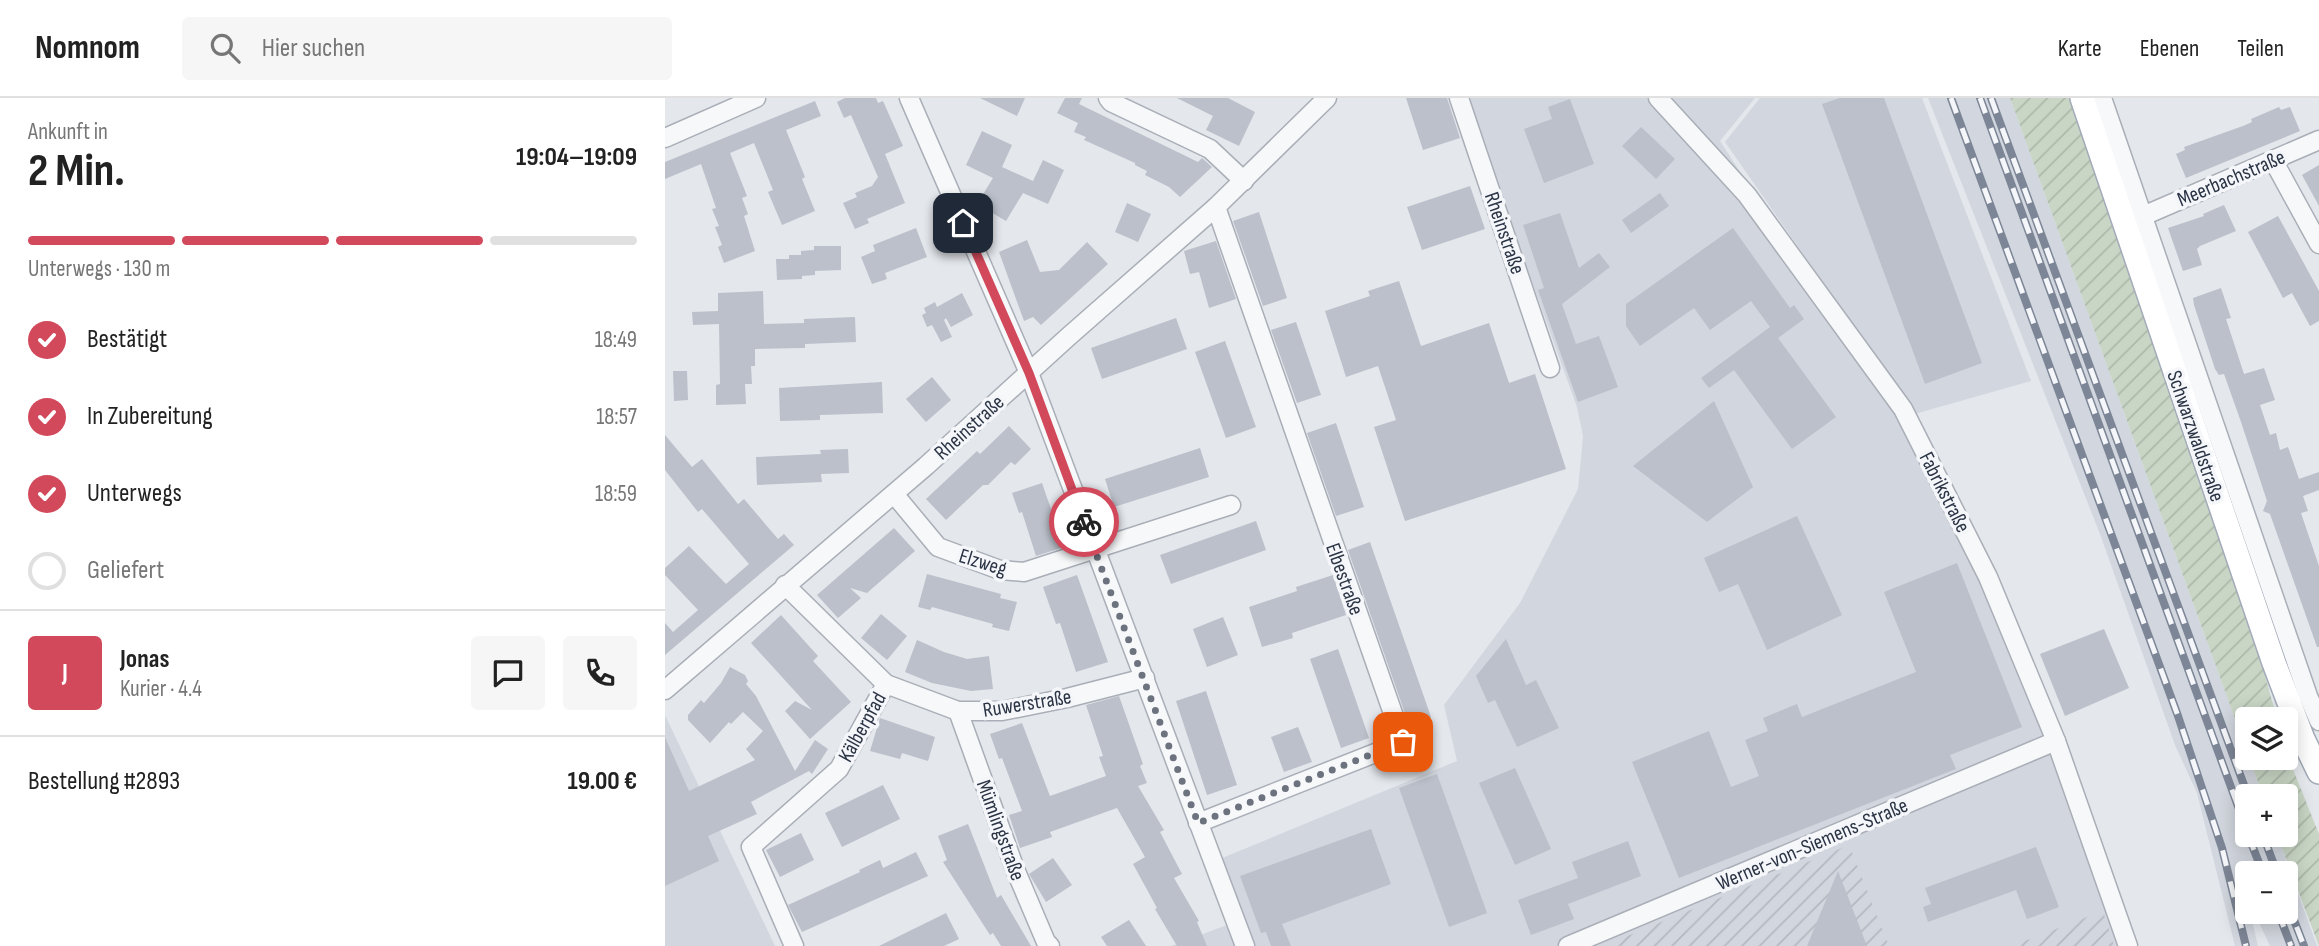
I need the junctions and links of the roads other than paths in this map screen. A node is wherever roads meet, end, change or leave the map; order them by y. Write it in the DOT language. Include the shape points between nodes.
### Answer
graph roads {
  1 [pos="756,98"];
  2 [pos="909,98"];
  3 [pos="1108,98"];
  4 [pos="1327,98"];
  5 [pos="1459,98"];
  6 [pos="1658,98"];
  7 [pos="2082,98"];
  8 [pos="2102,98"];
  9 [pos="665,138"];
  10 [pos="2319,140"];
  11 [pos="2273,160"];
  12 [pos="1244,181"];
  13 [pos="1216,207"];
  14 [pos="2143,216"];
  15 [pos="2319,244"];
  16 [pos="1550,368"];
  17 [pos="1029,373"];
  18 [pos="894,494"];
  19 [pos="1231,505"];
  20 [pos="1095,551"];
  21 [pos="785,585"];
  22 [pos="1145,678"];
  23 [pos="885,684"];
  24 [pos="665,690"];
  25 [pos="958,711"];
  26 [pos="2319,721"];
  27 [pos="2056,741"];
  28 [pos="2319,772"];
  29 [pos="1198,823"];
  30 [pos="794,946"];
  31 [pos="1050,946"];
  32 [pos="1245,946"];
  33 [pos="1568,946"];
  34 [pos="2129,946"];
  1 -- 9 [label="street"];
  2 -- 17 [label="street"];
  3 -- 12 [label="street" via="1210,149"];
  4 -- 12 [label="street, Rheinstraße"];
  5 -- 16 [label="street, Rheinstraße"];
  6 -- 27 [label="street, Fabrikstraße" via="1747,195 1903,409 1988,577"];
  7 -- 28 [label="main road, Schwarzwaldstraße" via="2274,663"];
  8 -- 14 [label="street, Schwarzwaldstraße"];
  10 -- 11 [label="street, Meerbachstraße"];
  11 -- 14 [label="street, Meerbachstraße"];
  11 -- 15 [label="street"];
  12 -- 13 [label="street, Rheinstraße"];
  13 -- 17 [label="street, Rheinstraße"];
  13 -- 29 [label="street, Elbestraße" via="1403,742"];
  14 -- 26 [label="street, Schwarzwaldstraße"];
  17 -- 18 [label="street, Rheinstraße"];
  17 -- 20 [label="street"];
  18 -- 20 [label="street, Elzweg" via="938,547 1000,570 1024,572"];
  18 -- 21 [label="street, Rheinstraße"];
  19 -- 20 [label="street"];
  20 -- 22 [label="street"];
  21 -- 23 [label="street, Ruwerstraße"];
  21 -- 24 [label="street, Rheinstraße"];
  22 -- 25 [label="street, Ruwerstraße" via="1002,711"];
  22 -- 29 [label="street"];
  23 -- 25 [label="street, Ruwerstraße"];
  23 -- 30 [label="street, Kälberpfad" via="839,769 751,847"];
  25 -- 31 [label="street, Mümlingstraße" via="1015,869"];
  27 -- 33 [label="street, Werner-von-Siemens-Straße"];
  27 -- 34 [label="street, Fabrikstraße"];
  29 -- 32 [label="street"];
}
